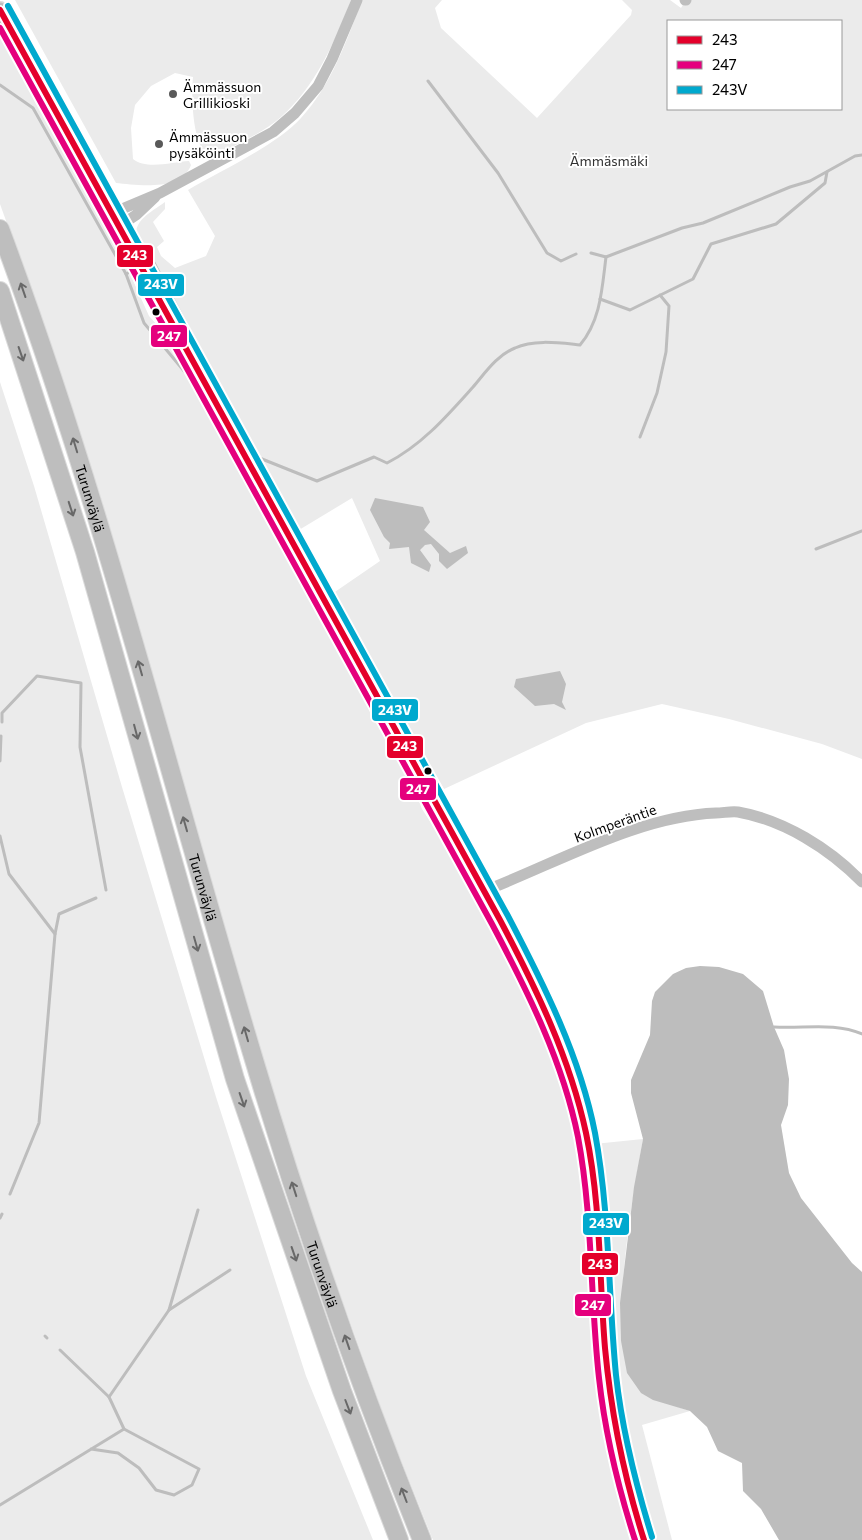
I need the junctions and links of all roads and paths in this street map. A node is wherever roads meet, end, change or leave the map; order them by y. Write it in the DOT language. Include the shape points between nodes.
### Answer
graph roads {
  1 [pos="356,0"];
  2 [pos="0,10"];
  3 [pos="114,220"];
  4 [pos="0,229"];
  5 [pos="0,291"];
  6 [pos="862,882"];
  7 [pos="484,892"];
  8 [pos="399,1540"];
  9 [pos="422,1540"];
  10 [pos="644,1540"];
  1 -- 3 [label="street" via="318,86 295,113 273,132 160,193 136,215"];
  2 -- 3 [label="main road"];
  3 -- 7 [label="main road"];
  9 -- 4 [label="highway, Turunväylä, one-way" via="361,1382 302,1213 256,1067 57,388"];
  5 -- 8 [label="highway, Turunväylä, one-way" via="85,552 235,1079 339,1382"];
  6 -- 7 [label="street, Kolmperäntie" via="836,857 802,837 771,822 738,812 690,814 640,826"];
  7 -- 10 [label="main road" via="544,1005 569,1066 586,1135 596,1213 608,1377 627,1477"];
}
